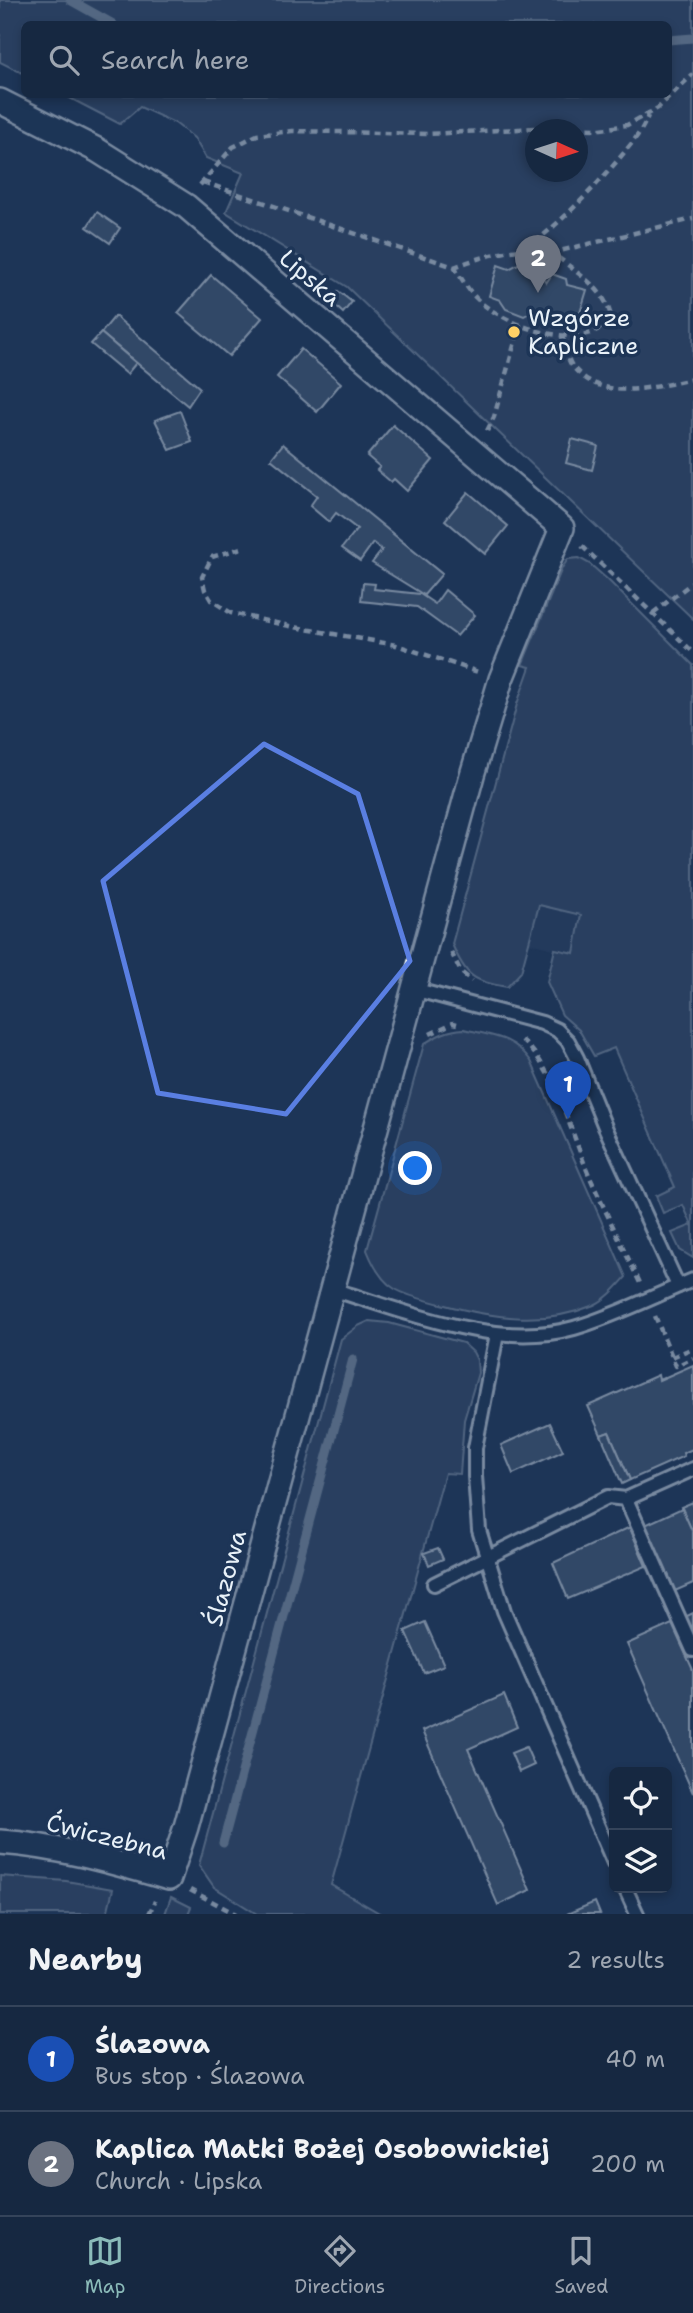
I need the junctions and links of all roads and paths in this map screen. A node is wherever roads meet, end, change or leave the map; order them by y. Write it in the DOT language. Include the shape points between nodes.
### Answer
graph roads {
  1 [pos="693,74"];
  2 [pos="672,95"];
  3 [pos="669,98"];
  4 [pos="0,101"];
  5 [pos="648,115"];
  6 [pos="693,219"];
  7 [pos="524,250"];
  8 [pos="550,253"];
  9 [pos="454,267"];
  10 [pos="520,324"];
  11 [pos="562,336"];
  12 [pos="693,379"];
  13 [pos="494,417"];
  14 [pos="562,528"];
  15 [pos="242,548"];
  16 [pos="606,567"];
  17 [pos="693,582"];
  18 [pos="653,613"];
  19 [pos="693,652"];
  20 [pos="486,666"];
  21 [pos="449,945"];
  22 [pos="478,985"];
  23 [pos="413,989"];
  24 [pos="462,1024"];
  25 [pos="518,1036"];
  26 [pos="424,1039"];
  27 [pos="693,1280"];
  28 [pos="678,1286"];
  29 [pos="331,1289"];
  30 [pos="648,1299"];
  31 [pos="497,1334"];
  32 [pos="693,1348"];
  33 [pos="672,1357"];
  34 [pos="693,1358"];
  35 [pos="693,1469"];
  36 [pos="626,1499"];
  37 [pos="486,1558"];
  38 [pos="433,1584"];
  39 [pos="693,1650"];
  40 [pos="0,1842"];
  41 [pos="609,1853"];
  42 [pos="169,1878"];
  43 [pos="627,1893"];
  44 [pos="236,1914"];
  45 [pos="636,1914"];
  1 -- 2 [label="path"];
  3 -- 5 [label="path"];
  4 -- 14 [label="street, Lipska" via="97,150 186,206"];
  5 -- 7 [label="path" via="640,135 596,187"];
  5 -- 9 [label="path" via="627,125 601,129 257,135 233,147 203,182"];
  6 -- 8 [label="path"];
  7 -- 8 [label="path"];
  7 -- 9 [label="path"];
  8 -- 11 [label="path" via="598,290 611,316 596,332"];
  9 -- 10 [label="path" via="476,298"];
  10 -- 11 [label="path"];
  10 -- 13 [label="path"];
  11 -- 12 [label="path" via="571,365 592,384 611,390"];
  14 -- 23 [label="street, Ślazowa" via="501,679"];
  15 -- 20 [label="path" via="212,558 202,578 211,600 231,613 396,645 483,673"];
  16 -- 18 [label="path"];
  17 -- 18 [label="path"];
  18 -- 19 [label="path"];
  21 -- 22 [label="path" via="461,972"];
  23 -- 28 [label="lane" via="542,1023 568,1041"];
  23 -- 29 [label="street, Ślazowa"];
  24 -- 26 [label="path" via="453,1023"];
  25 -- 30 [label="path" via="531,1047 549,1076"];
  27 -- 28 [label="lane"];
  28 -- 30 [label="lane"];
  29 -- 31 [label="lane"];
  29 -- 42 [label="street, Ślazowa"];
  30 -- 31 [label="lane" via="574,1328 536,1335"];
  30 -- 33 [label="path"];
  31 -- 37 [label="lane" via="475,1448 479,1530"];
  32 -- 33 [label="path"];
  33 -- 34 [label="path" via="676,1366"];
  35 -- 36 [label="lane"];
  36 -- 37 [label="lane" via="608,1497"];
  36 -- 39 [label="lane"];
  37 -- 38 [label="lane"];
  37 -- 41 [label="lane" via="503,1611"];
  40 -- 42 [label="street, Ćwiczebna" via="93,1856"];
  42 -- 44 [label="path, Ćwiczebna"];
  43 -- 45 [label="lane"];
}
